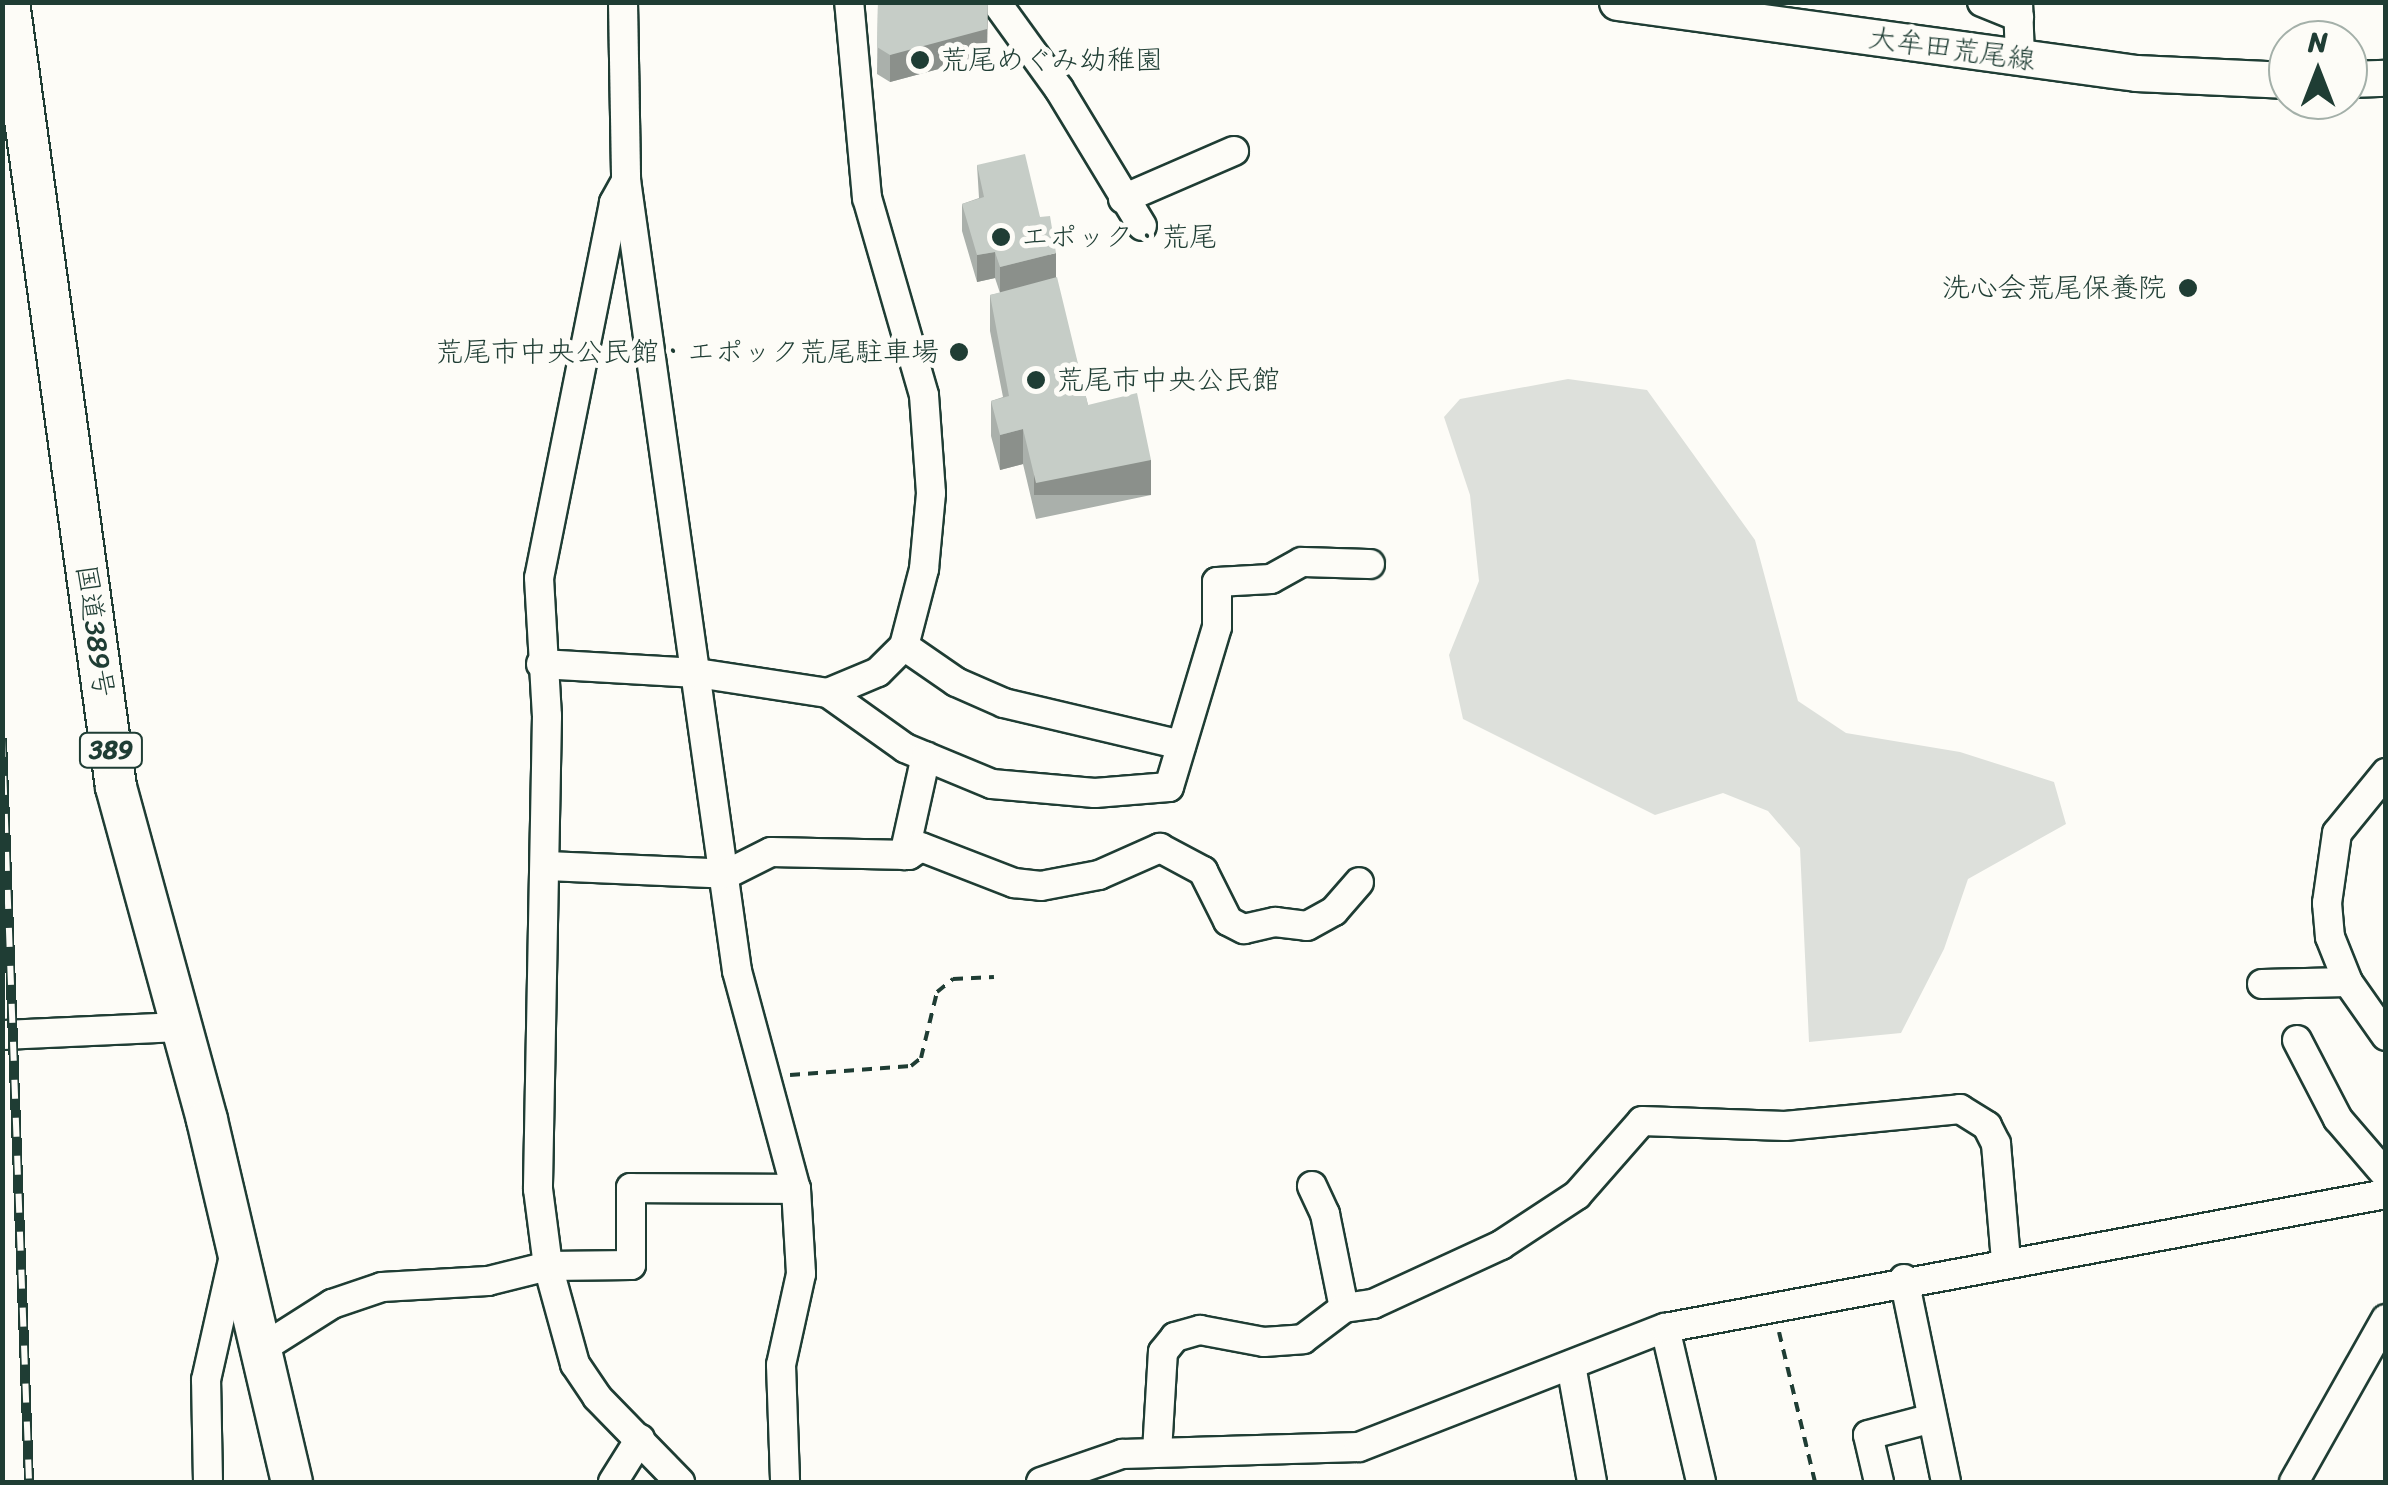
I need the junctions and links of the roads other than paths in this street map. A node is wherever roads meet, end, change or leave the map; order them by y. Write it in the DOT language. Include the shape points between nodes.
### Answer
graph roads {
  1 [pos="9,2"];
  2 [pos="623,2"];
  3 [pos="996,2"];
  4 [pos="1617,2"];
  5 [pos="1982,2"];
  6 [pos="850,3"];
  7 [pos="2019,10"];
  8 [pos="2020,59"];
  9 [pos="2268,80"];
  10 [pos="1234,151"];
  11 [pos="626,180"];
  12 [pos="1124,199"];
  13 [pos="1142,226"];
  14 [pos="1370,564"];
  15 [pos="904,646"];
  16 [pos="541,664"];
  17 [pos="697,673"];
  18 [pos="828,693"];
  19 [pos="1181,745"];
  20 [pos="926,756"];
  21 [pos="2386,773"];
  22 [pos="904,854"];
  23 [pos="547,866"];
  24 [pos="728,874"];
  25 [pos="1360,882"];
  26 [pos="2348,982"];
  27 [pos="2262,984"];
  28 [pos="2381,1023"];
  29 [pos="177,1027"];
  30 [pos="2,1035"];
  31 [pos="2298,1040"];
  32 [pos="2386,1174"];
  33 [pos="1312,1186"];
  34 [pos="796,1189"];
  35 [pos="2386,1194"];
  36 [pos="234,1254"];
  37 [pos="2006,1261"];
  38 [pos="548,1266"];
  39 [pos="1904,1279"];
  40 [pos="1344,1308"];
  41 [pos="2386,1319"];
  42 [pos="1665,1328"];
  43 [pos="258,1351"];
  44 [pos="1571,1365"];
  45 [pos="1930,1419"];
  46 [pos="640,1439"];
  47 [pos="1158,1452"];
  48 [pos="208,1482"];
  49 [pos="292,1482"];
  50 [pos="614,1482"];
  51 [pos="680,1482"];
  52 [pos="785,1482"];
  53 [pos="1041,1482"];
  54 [pos="1592,1482"];
  55 [pos="1701,1482"];
  56 [pos="1879,1482"];
  57 [pos="1946,1482"];
  58 [pos="2294,1482"];
  1 -- 29 [label="highway, 国道389号 / 389" via="116,787"];
  2 -- 11 [label="street"];
  3 -- 12 [label="street" via="1060,89"];
  4 -- 8 [label="main road, 大牟田荒尾線"];
  5 -- 7 [label="street"];
  6 -- 15 [label="street" via="868,198 924,395 931,493 924,569"];
  7 -- 8 [label="street"];
  8 -- 9 [label="main road, 大牟田荒尾線"];
  10 -- 12 [label="street"];
  11 -- 16 [label="street" via="614,203 538,578"];
  11 -- 17 [label="street"];
  12 -- 13 [label="street"];
  14 -- 19 [label="street" via="1302,562 1271,579 1217,582 1217,627"];
  15 -- 18 [label="street" via="878,672"];
  15 -- 19 [label="street" via="956,682 1004,703"];
  16 -- 17 [label="street"];
  16 -- 23 [label="street"];
  17 -- 18 [label="street"];
  17 -- 24 [label="street"];
  18 -- 20 [label="street"];
  19 -- 20 [label="street" via="1169,787 1143,793 1020,791"];
  20 -- 22 [label="street"];
  21 -- 26 [label="street" via="2337,833 2327,904 2330,937"];
  22 -- 24 [label="street" via="772,852"];
  22 -- 25 [label="street" via="921,847 1014,883 1041,886 1100,876 1160,848 1203,870 1228,921 1244,929 1275,922 1307,926 1334,911"];
  23 -- 24 [label="street"];
  23 -- 38 [label="street" via="538,1189"];
  24 -- 34 [label="street" via="736,971"];
  26 -- 27 [label="street"];
  26 -- 28 [label="street"];
  29 -- 30 [label="street"];
  29 -- 36 [label="highway, 国道389号 / 389" via="207,1120"];
  31 -- 32 [label="street" via="2338,1118"];
  33 -- 40 [label="street" via="1326,1214"];
  34 -- 38 [label="street" via="632,1188 632,1264"];
  34 -- 52 [label="street" via="801,1274 781,1366"];
  35 -- 37 [label="street"];
  36 -- 43 [label="highway, 国道389号 / 389"];
  36 -- 48 [label="street" via="206,1380"];
  37 -- 39 [label="street"];
  37 -- 40 [label="street" via="1996,1144 1988,1126 1960,1109 1785,1126 1642,1121 1577,1195 1501,1245 1373,1304"];
  38 -- 43 [label="street" via="488,1280 382,1286 332,1304"];
  38 -- 46 [label="street" via="576,1364 597,1397"];
  39 -- 42 [label="street"];
  39 -- 45 [label="street"];
  40 -- 47 [label="street" via="1303,1339 1264,1342 1200,1330 1175,1337 1163,1352"];
  41 -- 58 [label="street"];
  42 -- 44 [label="street"];
  42 -- 55 [label="street"];
  43 -- 49 [label="highway, 国道389号 / 389"];
  44 -- 47 [label="street" via="1359,1447"];
  44 -- 54 [label="street"];
  45 -- 56 [label="street" via="1868,1435"];
  45 -- 57 [label="street"];
  46 -- 50 [label="street"];
  46 -- 51 [label="street"];
  47 -- 53 [label="street" via="1122,1454"];
}
